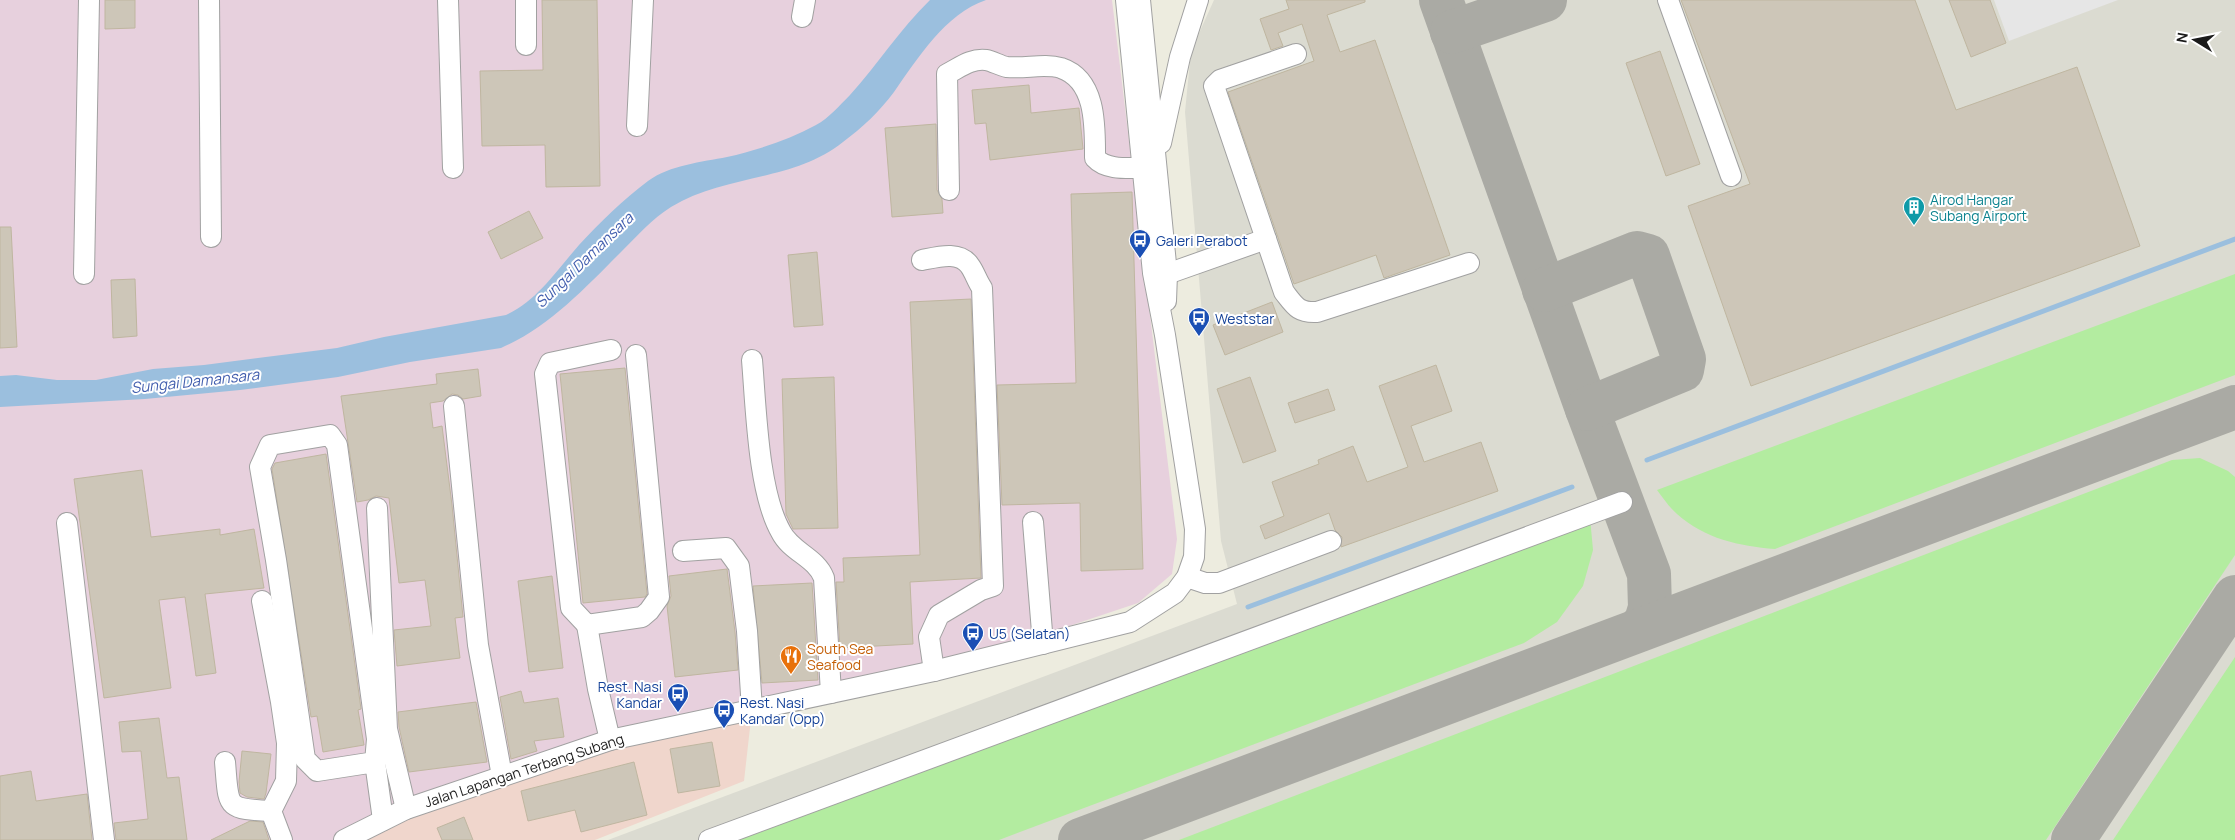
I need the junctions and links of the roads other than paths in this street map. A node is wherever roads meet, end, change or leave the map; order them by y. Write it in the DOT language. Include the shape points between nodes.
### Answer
graph roads {
  1 [pos="89,0"];
  2 [pos="210,0"];
  3 [pos="448,0"];
  4 [pos="526,0"];
  5 [pos="643,0"];
  6 [pos="1126,0"];
  7 [pos="1140,0"];
  8 [pos="1198,0"];
  9 [pos="1668,0"];
  10 [pos="526,45"];
  11 [pos="1296,54"];
  12 [pos="637,126"];
  13 [pos="1149,164"];
  14 [pos="452,168"];
  15 [pos="1731,176"];
  16 [pos="949,190"];
  17 [pos="210,237"];
  18 [pos="1266,239"];
  19 [pos="922,260"];
  20 [pos="1469,263"];
  21 [pos="84,274"];
  22 [pos="1167,274"];
  23 [pos="1165,336"];
  24 [pos="611,350"];
  25 [pos="636,355"];
  26 [pos="752,360"];
  27 [pos="454,406"];
  28 [pos="1622,502"];
  29 [pos="377,508"];
  30 [pos="1033,522"];
  31 [pos="67,523"];
  32 [pos="1331,541"];
  33 [pos="683,551"];
  34 [pos="1188,576"];
  35 [pos="262,601"];
  36 [pos="588,625"];
  37 [pos="1043,644"];
  38 [pos="934,671"];
  39 [pos="831,693"];
  40 [pos="752,710"];
  41 [pos="610,740"];
  42 [pos="225,762"];
  43 [pos="375,762"];
  44 [pos="502,776"];
  45 [pos="406,809"];
  46 [pos="271,811"];
  47 [pos="383,820"];
  48 [pos="104,840"];
  49 [pos="282,840"];
  50 [pos="344,840"];
  51 [pos="709,840"];
  1 -- 21 [label="street"];
  2 -- 17 [label="street"];
  3 -- 14 [label="street"];
  4 -- 10 [label="street"];
  5 -- 12 [label="street"];
  6 -- 13 [label="street, Jalan Lapangan Terbang Subang"];
  7 -- 13 [label="street, Jalan Lapangan Terbang Subang"];
  8 -- 13 [label="street, Jalan Lapangan Terbang Subang"];
  9 -- 15 [label="street"];
  11 -- 18 [label="street" via="1220,80 1214,86"];
  13 -- 16 [label="street" via="1111,167 1099,163 1095,158 1092,104 1081,82 1061,68 1007,67 986,60 972,61 947,74"];
  13 -- 22 [label="street, Jalan Lapangan Terbang Subang"];
  13 -- 23 [label="street, Jalan Lapangan Terbang Subang" via="1152,273"];
  18 -- 20 [label="street" via="1284,292 1297,308 1308,312 1317,312"];
  18 -- 22 [label="street"];
  19 -- 38 [label="street" via="944,255 963,258 982,288 993,586 939,616 929,637"];
  22 -- 23 [label="street, Jalan Lapangan Terbang Subang"];
  23 -- 34 [label="street, Jalan Lapangan Terbang Subang" via="1194,528 1194,557"];
  24 -- 36 [label="street" via="550,363 545,374 572,608"];
  25 -- 36 [label="street" via="659,597 642,617"];
  26 -- 39 [label="street" via="765,481 772,513 787,542 811,560 824,578"];
  27 -- 44 [label="street" via="478,645"];
  28 -- 51 [label="street"];
  29 -- 45 [label="street" via="387,729"];
  30 -- 37 [label="street"];
  31 -- 48 [label="street"];
  32 -- 34 [label="street" via="1219,583 1205,583"];
  33 -- 40 [label="street" via="726,548 739,566"];
  34 -- 37 [label="street, Jalan Lapangan Terbang Subang" via="1176,593 1130,622"];
  35 -- 46 [label="street" via="287,743 286,781"];
  36 -- 41 [label="street"];
  37 -- 38 [label="street, Jalan Lapangan Terbang Subang"];
  38 -- 39 [label="street, Jalan Lapangan Terbang Subang"];
  39 -- 40 [label="street, Jalan Lapangan Terbang Subang"];
  40 -- 41 [label="street, Jalan Lapangan Terbang Subang"];
  41 -- 44 [label="street, Jalan Lapangan Terbang Subang"];
  42 -- 46 [label="street" via="228,800 243,810"];
  43 -- 43 [label="street" via="317,771 305,759 260,467 270,445 330,435 336,445 377,739"];
  43 -- 47 [label="street"];
  44 -- 45 [label="street, Jalan Lapangan Terbang Subang"];
  45 -- 47 [label="street, Jalan Lapangan Terbang Subang"];
  46 -- 49 [label="street"];
  47 -- 50 [label="street, Jalan Lapangan Terbang Subang"];
}
